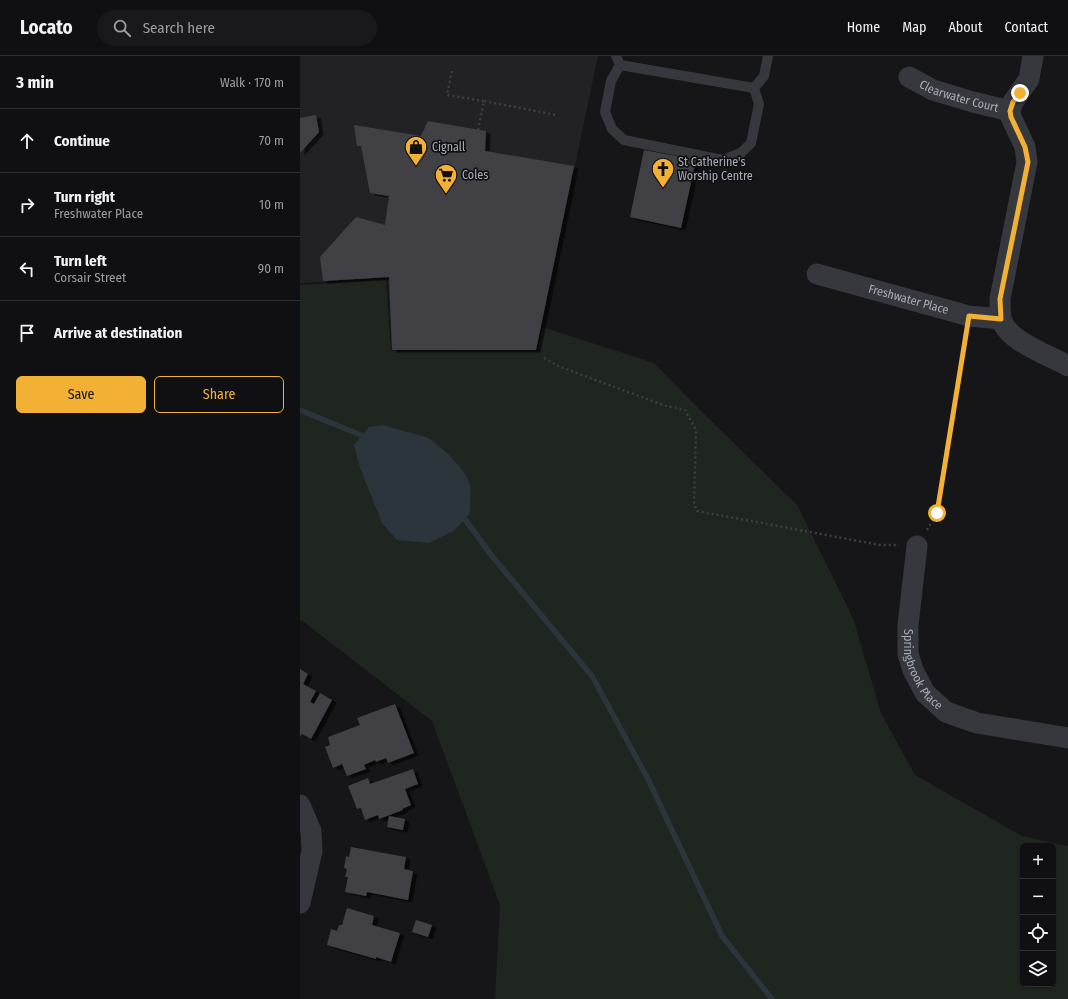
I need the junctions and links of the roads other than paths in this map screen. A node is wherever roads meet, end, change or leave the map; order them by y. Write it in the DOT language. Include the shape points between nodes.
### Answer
graph roads {
  1 [pos="768,56"];
  2 [pos="1033,56"];
  3 [pos="618,60"];
  4 [pos="909,77"];
  5 [pos="754,88"];
  6 [pos="1010,111"];
  7 [pos="817,274"];
  8 [pos="1001,319"];
  9 [pos="1068,366"];
  10 [pos="917,546"];
  11 [pos="1068,738"];
  12 [pos="300,805"];
  13 [pos="300,902"];
  1 -- 5 [label="lane" via="764,76"];
  2 -- 6 [label="street" via="1029,79 1013,102"];
  3 -- 5 [label="lane"];
  3 -- 5 [label="lane" via="605,112 612,129 624,140 723,160 741,153 751,142 759,104"];
  4 -- 6 [label="street, Clearwater Court" via="933,90"];
  6 -- 8 [label="street" via="1025,147 1028,162 1000,299"];
  7 -- 8 [label="street, Freshwater Place" via="969,316"];
  8 -- 9 [label="street" via="1012,336"];
  10 -- 11 [label="street, Springbrook Place" via="908,626 908,654 925,693 946,712 977,723"];
  12 -- 13 [label="street" via="311,831 312,850"];
}
